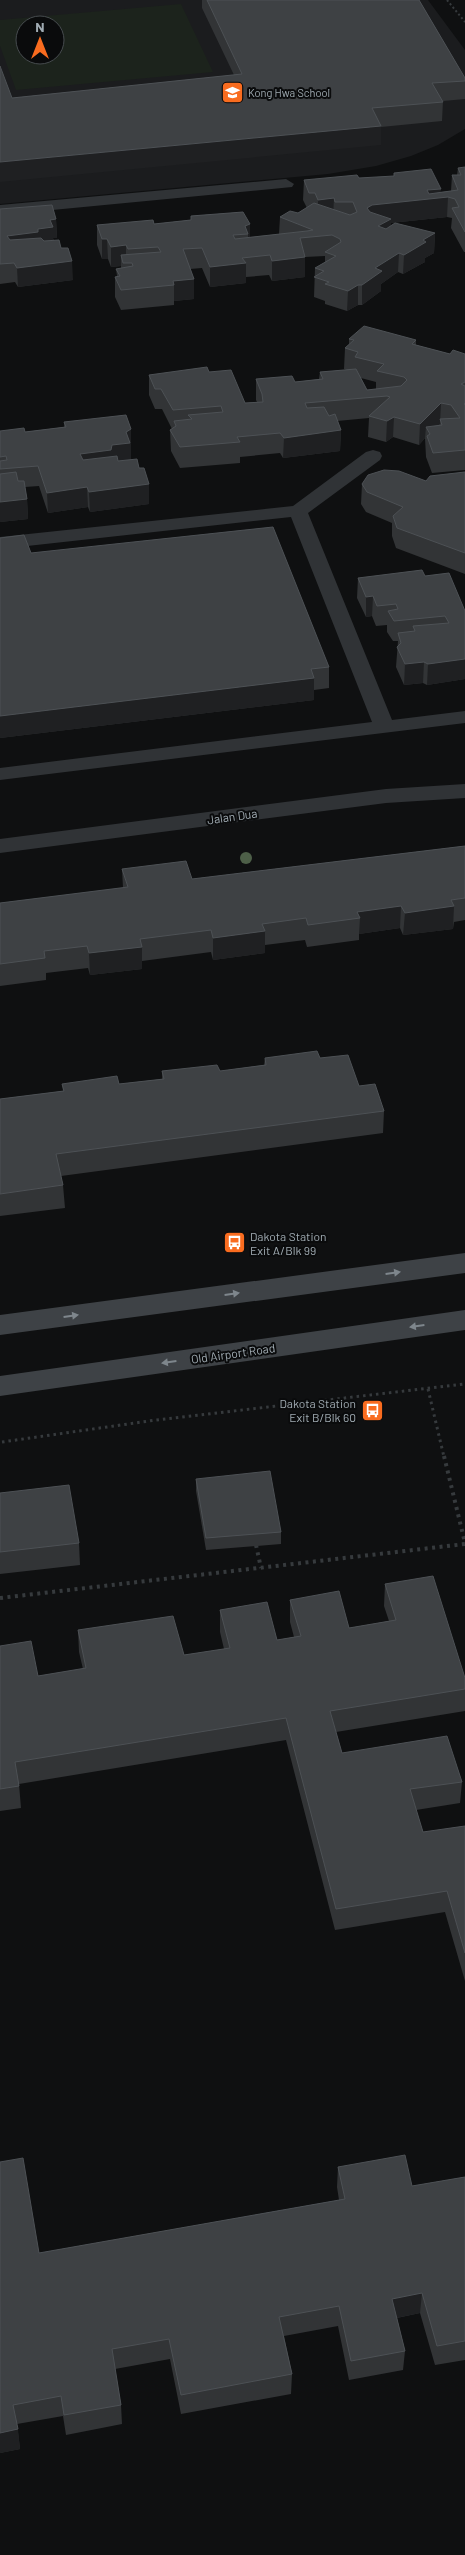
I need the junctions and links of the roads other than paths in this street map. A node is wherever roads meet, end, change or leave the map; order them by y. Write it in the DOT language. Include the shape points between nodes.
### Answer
graph roads {
  1 [pos="286,184"];
  2 [pos="0,210"];
  3 [pos="374,456"];
  4 [pos="298,510"];
  5 [pos="0,543"];
  6 [pos="465,716"];
  7 [pos="384,726"];
  8 [pos="0,774"];
  9 [pos="465,791"];
  10 [pos="0,846"];
  11 [pos="465,1263"];
  12 [pos="465,1320"];
  13 [pos="0,1325"];
  14 [pos="0,1386"];
  1 -- 2 [label="lane"];
  3 -- 4 [label="lane"];
  4 -- 5 [label="lane"];
  4 -- 7 [label="lane"];
  6 -- 7 [label="lane"];
  7 -- 8 [label="lane"];
  9 -- 10 [label="street, Jalan Dua" via="386,796"];
  13 -- 11 [label="main road, one-way"];
  12 -- 14 [label="main road, Old Airport Road, one-way"];
}
